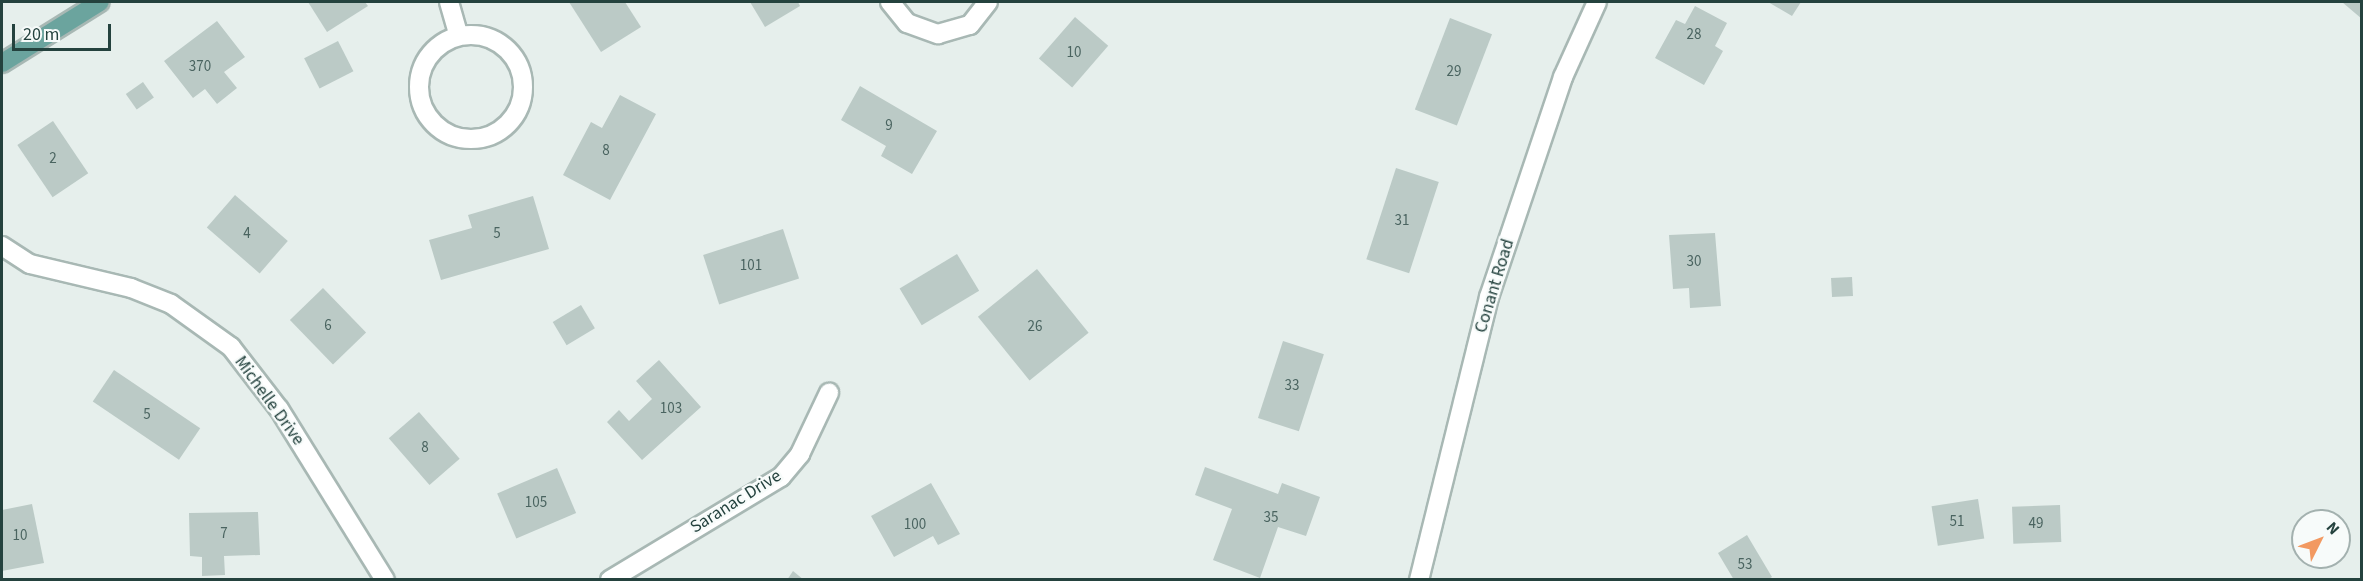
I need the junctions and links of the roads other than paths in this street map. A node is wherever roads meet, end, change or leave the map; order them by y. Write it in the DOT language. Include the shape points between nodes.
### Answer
graph roads {
  1 [pos="100,2"];
  2 [pos="449,2"];
  3 [pos="890,2"];
  4 [pos="988,2"];
  5 [pos="1597,2"];
  6 [pos="459,36"];
  7 [pos="2,63"];
  8 [pos="2,246"];
  9 [pos="829,393"];
  10 [pos="385,579"];
  11 [pos="610,579"];
  12 [pos="1419,579"];
  1 -- 7 [label="main road"];
  2 -- 6 [label="street"];
  3 -- 4 [label="street" via="907,23 938,34 970,25"];
  5 -- 12 [label="street, Conant Road" via="1563,77 1489,297"];
  6 -- 6 [label="street" via="427,60 420,100 427,115 452,136 485,138 514,118 524,83 509,50 495,39"];
  8 -- 10 [label="street, Michelle Drive" via="30,264 131,288 171,304 231,347 279,409"];
  9 -- 11 [label="street, Saranac Drive" via="800,454 781,477"];
}
